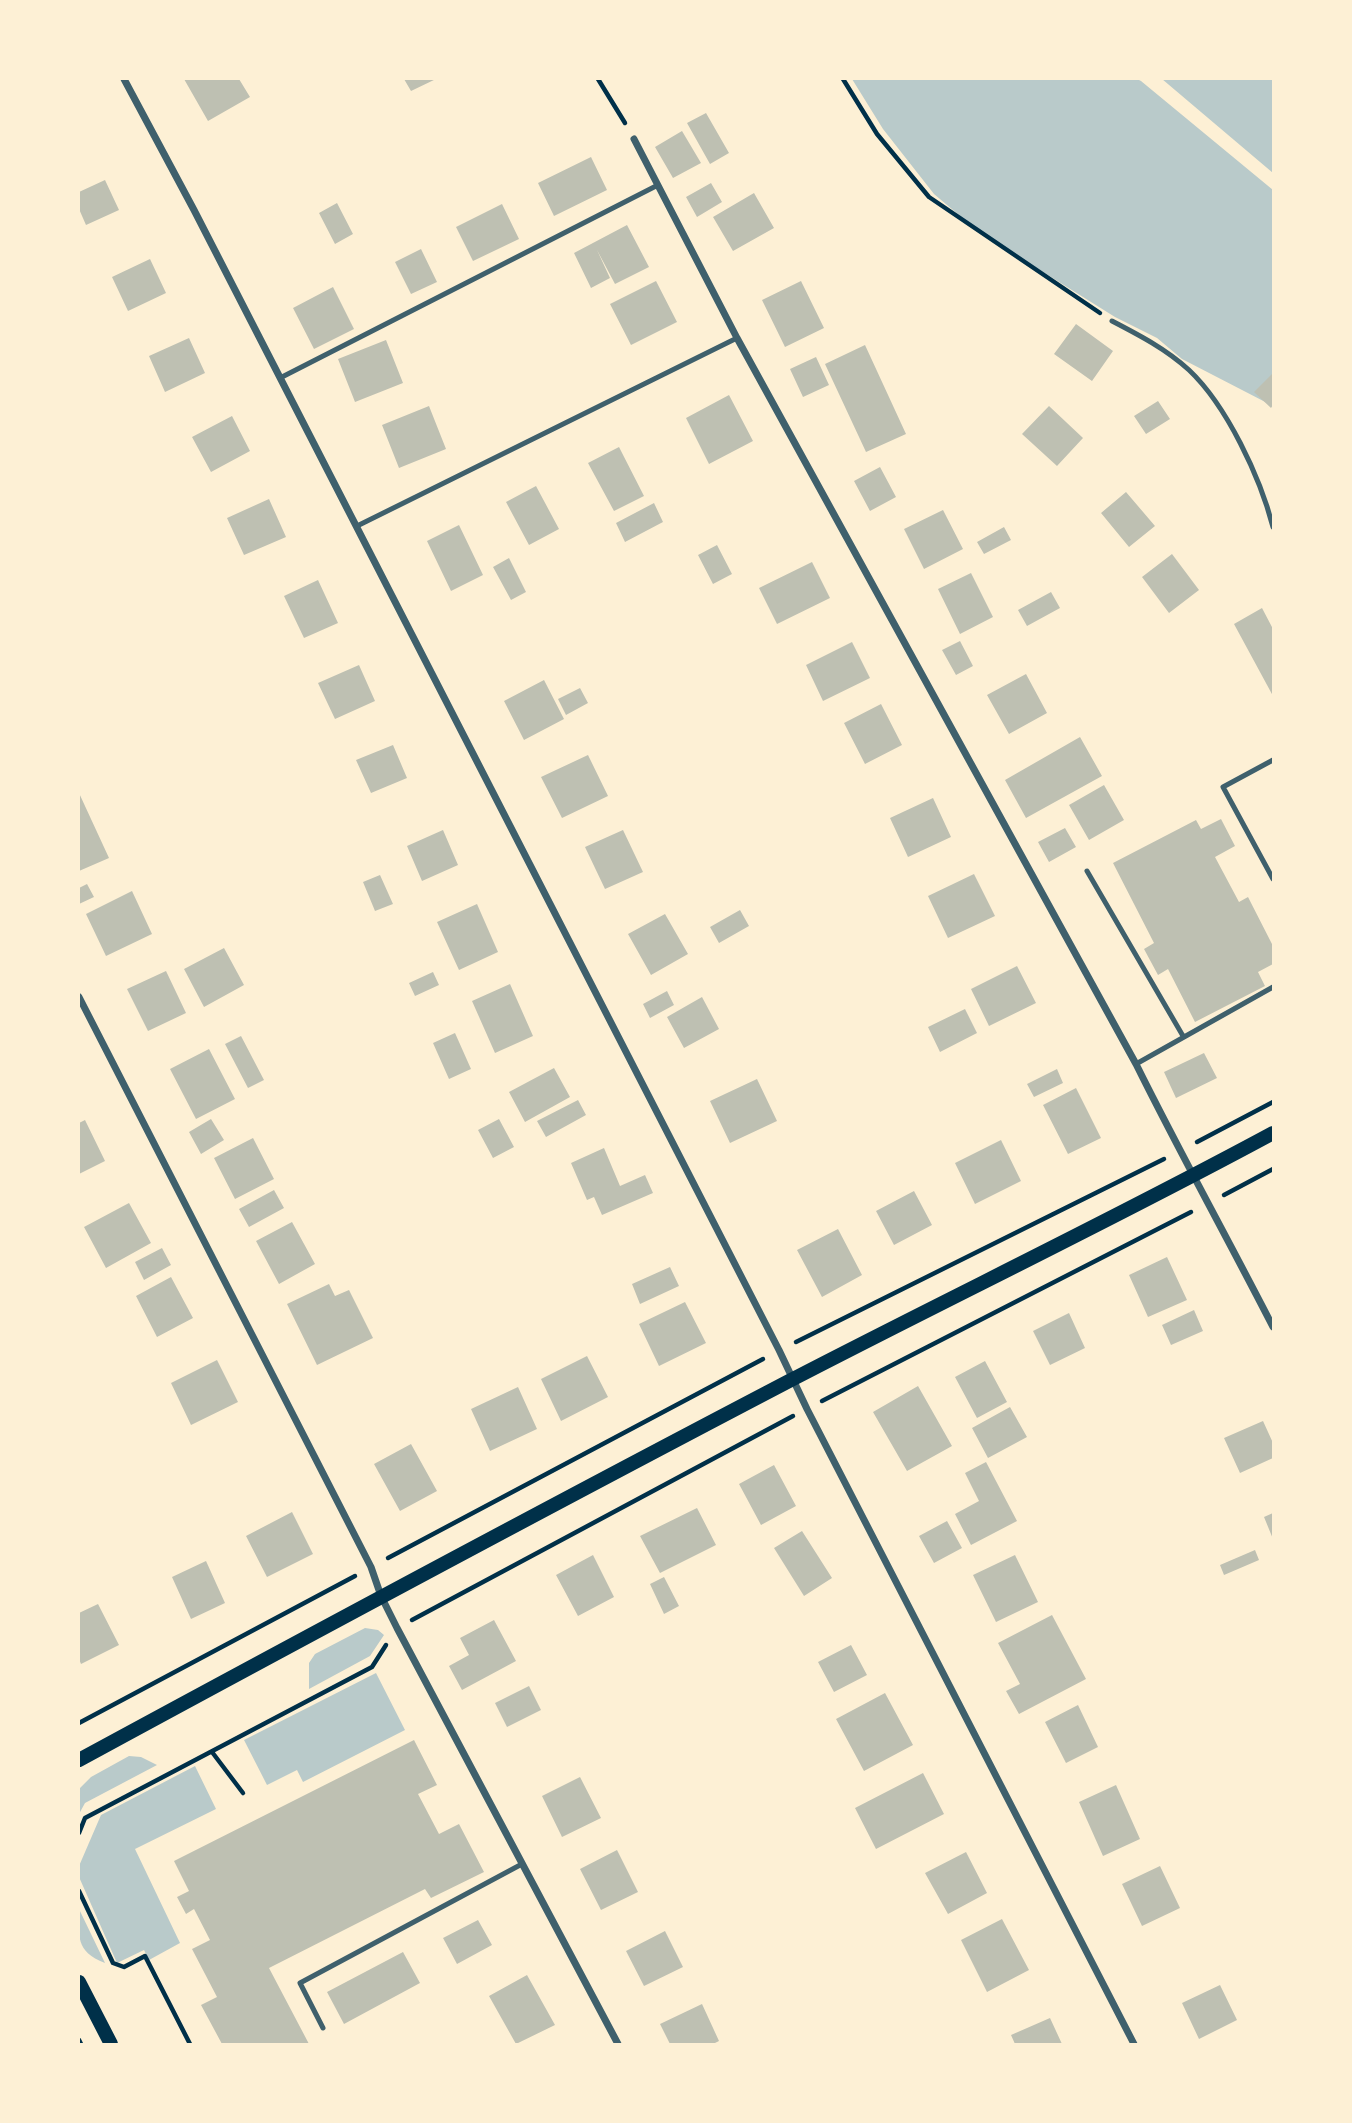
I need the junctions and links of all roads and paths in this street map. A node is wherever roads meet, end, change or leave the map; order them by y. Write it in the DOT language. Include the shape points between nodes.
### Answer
graph roads {
  1 [pos="124,79"];
  2 [pos="598,79"];
  3 [pos="843,79"];
  4 [pos="634,139"];
  5 [pos="658,185"];
  6 [pos="1112,321"];
  7 [pos="737,338"];
  8 [pos="280,378"];
  9 [pos="357,526"];
  10 [pos="1273,527"];
  11 [pos="1273,760"];
  12 [pos="1087,871"];
  13 [pos="1273,880"];
  14 [pos="1273,987"];
  15 [pos="79,997"];
  16 [pos="1183,1036"];
  17 [pos="1136,1064"];
  18 [pos="1273,1101"];
  19 [pos="1273,1133"];
  20 [pos="1179,1152"];
  21 [pos="1273,1169"];
  22 [pos="1194,1176"];
  23 [pos="1209,1203"];
  24 [pos="1273,1327"];
  25 [pos="779,1350"];
  26 [pos="794,1379"];
  27 [pos="807,1409"];
  28 [pos="371,1567"];
  29 [pos="381,1597"];
  30 [pos="397,1628"];
  31 [pos="79,1723"];
  32 [pos="212,1752"];
  33 [pos="79,1760"];
  34 [pos="243,1793"];
  35 [pos="79,1833"];
  36 [pos="522,1864"];
  37 [pos="79,1891"];
  38 [pos="79,1982"];
  39 [pos="323,2028"];
  40 [pos="111,2044"];
  41 [pos="190,2044"];
  42 [pos="618,2044"];
  43 [pos="1134,2044"];
  1 -- 8 [label="street"];
  2 -- 4 [label="path"];
  3 -- 6 [label="path" via="877,134 929,197"];
  4 -- 5 [label="street"];
  5 -- 7 [label="street"];
  5 -- 8 [label="lane"];
  6 -- 10 [label="lane" via="1154,343 1190,371 1223,412 1264,493"];
  7 -- 9 [label="lane"];
  7 -- 17 [label="street"];
  8 -- 9 [label="street"];
  9 -- 25 [label="street"];
  11 -- 13 [label="lane" via="1223,787"];
  12 -- 16 [label="lane"];
  14 -- 16 [label="lane"];
  15 -- 28 [label="street"];
  16 -- 17 [label="lane"];
  17 -- 20 [label="street"];
  18 -- 20 [label="path"];
  19 -- 22 [label="main road"];
  20 -- 22 [label="street"];
  20 -- 25 [label="path"];
  21 -- 23 [label="path"];
  22 -- 23 [label="street"];
  22 -- 26 [label="main road"];
  23 -- 24 [label="street"];
  23 -- 27 [label="path"];
  25 -- 26 [label="street"];
  25 -- 28 [label="path"];
  26 -- 27 [label="street"];
  26 -- 29 [label="main road"];
  27 -- 30 [label="path"];
  27 -- 43 [label="street"];
  28 -- 29 [label="street"];
  28 -- 31 [label="path"];
  29 -- 30 [label="street"];
  29 -- 33 [label="main road"];
  30 -- 32 [label="path" via="372,1667"];
  30 -- 36 [label="street"];
  32 -- 34 [label="path"];
  32 -- 35 [label="path" via="85,1818"];
  36 -- 39 [label="lane" via="300,1983"];
  36 -- 42 [label="street"];
  37 -- 41 [label="path" via="113,1963 124,1967 145,1956"];
  38 -- 40 [label="main road"];
}
